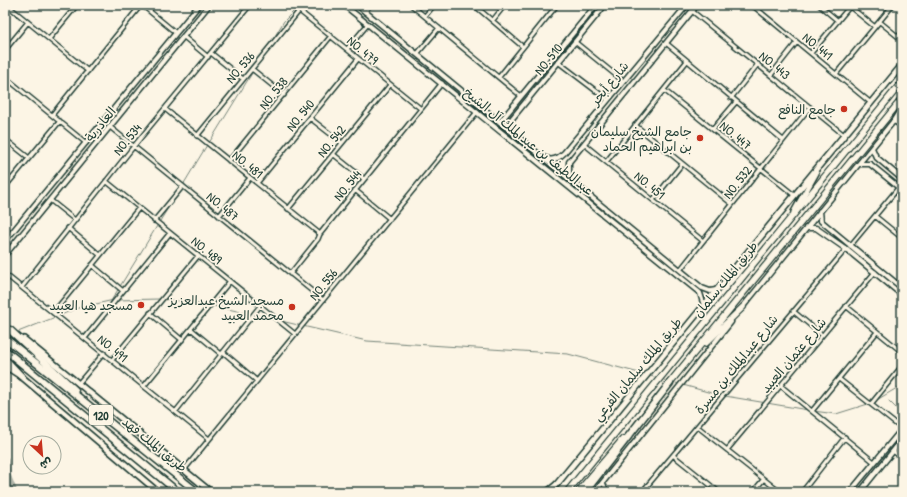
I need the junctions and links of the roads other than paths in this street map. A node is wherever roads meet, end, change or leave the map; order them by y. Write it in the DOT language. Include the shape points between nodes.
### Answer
graph roads {
  1 [pos="7,5"];
  2 [pos="14,5"];
  3 [pos="77,5"];
  4 [pos="142,5"];
  5 [pos="199,5"];
  6 [pos="209,5"];
  7 [pos="250,5"];
  8 [pos="292,5"];
  9 [pos="344,5"];
  10 [pos="357,5"];
  11 [pos="370,5"];
  12 [pos="411,5"];
  13 [pos="434,5"];
  14 [pos="474,5"];
  15 [pos="505,5"];
  16 [pos="557,5"];
  17 [pos="596,5"];
  18 [pos="605,5"];
  19 [pos="687,5"];
  20 [pos="697,5"];
  21 [pos="752,5"];
  22 [pos="818,5"];
  23 [pos="893,5"];
  24 [pos="850,6"];
  25 [pos="11,8"];
  26 [pos="299,11"];
  27 [pos="692,11"];
  28 [pos="365,12"];
  29 [pos="425,16"];
  30 [pos="493,20"];
  31 [pos="838,21"];
  32 [pos="28,22"];
  33 [pos="880,22"];
  34 [pos="368,24"];
  35 [pos="875,27"];
  36 [pos="439,28"];
  37 [pos="176,33"];
  38 [pos="394,35"];
  39 [pos="331,36"];
  40 [pos="184,37"];
  41 [pos="49,39"];
  42 [pos="902,40"];
  43 [pos="388,41"];
  44 [pos="575,42"];
  45 [pos="797,42"];
  46 [pos="666,43"];
  47 [pos="523,47"];
  48 [pos="5,50"];
  49 [pos="347,50"];
  50 [pos="211,53"];
  51 [pos="811,53"];
  52 [pos="417,54"];
  53 [pos="208,57"];
  54 [pos="358,59"];
  55 [pos="687,61"];
  56 [pos="558,62"];
  57 [pos="758,64"];
  58 [pos="902,65"];
  59 [pos="252,69"];
  60 [pos="88,71"];
  61 [pos="836,74"];
  62 [pos="771,75"];
  63 [pos="5,77"];
  64 [pos="499,77"];
  65 [pos="243,79"];
  66 [pos="623,81"];
  67 [pos="902,82"];
  68 [pos="442,83"];
  69 [pos="390,85"];
  70 [pos="664,90"];
  71 [pos="284,95"];
  72 [pos="521,96"];
  73 [pos="731,98"];
  74 [pos="902,99"];
  75 [pos="608,100"];
  76 [pos="736,102"];
  77 [pos="871,103"];
  78 [pos="810,107"];
  79 [pos="164,109"];
  80 [pos="421,109"];
  81 [pos="902,109"];
  82 [pos="478,112"];
  83 [pos="52,115"];
  84 [pos="504,117"];
  85 [pos="310,118"];
  86 [pos="60,121"];
  87 [pos="510,121"];
  88 [pos="894,121"];
  89 [pos="500,122"];
  90 [pos="635,125"];
  91 [pos="506,126"];
  92 [pos="110,127"];
  93 [pos="902,127"];
  94 [pos="713,129"];
  95 [pos="844,135"];
  96 [pos="197,136"];
  97 [pos="5,139"];
  98 [pos="783,140"];
  99 [pos="86,142"];
  100 [pos="342,143"];
  101 [pos="584,144"];
  102 [pos="134,146"];
  103 [pos="93,147"];
  104 [pos="872,148"];
  105 [pos="564,153"];
  106 [pos="333,154"];
  107 [pos="540,155"];
  108 [pos="573,157"];
  109 [pos="29,158"];
  110 [pos="229,161"];
  111 [pos="606,162"];
  112 [pos="822,162"];
  113 [pos="682,164"];
  114 [pos="859,164"];
  115 [pos="761,168"];
  116 [pos="250,178"];
  117 [pos="569,178"];
  118 [pos="364,179"];
  119 [pos="902,179"];
  120 [pos="106,181"];
  121 [pos="257,183"];
  122 [pos="183,186"];
  123 [pos="5,187"];
  124 [pos="900,188"];
  125 [pos="355,190"];
  126 [pos="794,195"];
  127 [pos="50,200"];
  128 [pos="653,200"];
  129 [pos="732,204"];
  130 [pos="139,208"];
  131 [pos="288,209"];
  132 [pos="820,211"];
  133 [pos="793,214"];
  134 [pos="219,216"];
  135 [pos="875,216"];
  136 [pos="390,219"];
  137 [pos="75,220"];
  138 [pos="154,221"];
  139 [pos="68,228"];
  140 [pos="806,228"];
  141 [pos="170,233"];
  142 [pos="320,234"];
  143 [pos="902,238"];
  144 [pos="5,241"];
  145 [pos="703,241"];
  146 [pos="850,246"];
  147 [pos="846,248"];
  148 [pos="5,255"];
  149 [pos="100,255"];
  150 [pos="198,256"];
  151 [pos="92,265"];
  152 [pos="680,270"];
  153 [pos="875,272"];
  154 [pos="5,274"];
  155 [pos="290,274"];
  156 [pos="230,281"];
  157 [pos="22,287"];
  158 [pos="702,288"];
  159 [pos="902,288"];
  160 [pos="718,289"];
  161 [pos="123,291"];
  162 [pos="700,293"];
  163 [pos="902,295"];
  164 [pos="323,300"];
  165 [pos="260,306"];
  166 [pos="704,306"];
  167 [pos="846,306"];
  168 [pos="743,307"];
  169 [pos="793,311"];
  170 [pos="53,313"];
  171 [pos="150,314"];
  172 [pos="7,328"];
  173 [pos="191,329"];
  174 [pos="877,332"];
  175 [pos="295,334"];
  176 [pos="822,335"];
  177 [pos="5,338"];
  178 [pos="85,338"];
  179 [pos="182,340"];
  180 [pos="5,350"];
  181 [pos="902,352"];
  182 [pos="104,353"];
  183 [pos="222,353"];
  184 [pos="5,359"];
  185 [pos="112,360"];
  186 [pos="687,361"];
  187 [pos="5,366"];
  188 [pos="902,366"];
  189 [pos="22,377"];
  190 [pos="839,379"];
  191 [pos="257,380"];
  192 [pos="670,383"];
  193 [pos="78,384"];
  194 [pos="144,386"];
  195 [pos="781,386"];
  196 [pos="872,404"];
  197 [pos="176,411"];
  198 [pos="812,411"];
  199 [pos="100,415"];
  200 [pos="698,427"];
  201 [pos="902,429"];
  202 [pos="844,437"];
  203 [pos="209,439"];
  204 [pos="902,440"];
  205 [pos="727,450"];
  206 [pos="893,450"];
  207 [pos="674,456"];
  208 [pos="902,458"];
  209 [pos="874,462"];
  210 [pos="184,470"];
  211 [pos="579,477"];
  212 [pos="763,480"];
  213 [pos="603,482"];
  214 [pos="557,484"];
  215 [pos="646,487"];
  216 [pos="158,492"];
  217 [pos="178,492"];
  218 [pos="197,492"];
  219 [pos="211,492"];
  220 [pos="547,492"];
  221 [pos="561,492"];
  222 [pos="567,492"];
  223 [pos="578,492"];
  224 [pos="585,492"];
  225 [pos="595,492"];
  226 [pos="607,492"];
  227 [pos="642,492"];
  228 [pos="652,492"];
  229 [pos="719,492"];
  230 [pos="753,492"];
  231 [pos="780,492"];
  232 [pos="802,492"];
  233 [pos="850,492"];
  234 [pos="860,492"];
  1 -- 25 [label="street"];
  2 -- 25 [label="street"];
  3 -- 41 [label="street"];
  4 -- 37 [label="street"];
  4 -- 60 [label="street"];
  5 -- 37 [label="street, العاذرية"];
  6 -- 40 [label="street, العاذرية"];
  7 -- 50 [label="street, NO. 534"];
  8 -- 26 [label="street, NO. 479"];
  9 -- 34 [label="street, عبداللطيف بن عبدالملك آل الشيخ"];
  10 -- 28 [label="street, عبداللطيف بن عبدالملك آل الشيخ"];
  11 -- 28 [label="street"];
  12 -- 29 [label="street"];
  13 -- 29 [label="street"];
  14 -- 30 [label="street"];
  15 -- 30 [label="street"];
  16 -- 47 [label="street"];
  17 -- 72 [label="street, NO. 510"];
  18 -- 44 [label="street, NO. 510"];
  19 -- 66 [label="street, شارع أبحر"];
  20 -- 27 [label="street, شارع أبحر"];
  21 -- 45 [label="street, NO. 441"];
  22 -- 31 [label="street"];
  23 -- 33 [label="street"];
  24 -- 31 [label="street"];
  24 -- 35 [label="street"];
  25 -- 32 [label="street"];
  26 -- 39 [label="street, NO. 479"];
  26 -- 59 [label="street, NO. 536"];
  27 -- 46 [label="street, شارع أبحر"];
  27 -- 57 [label="street, NO. 443"];
  28 -- 38 [label="street, عبداللطيف بن عبدالملك آل الشيخ"];
  29 -- 36 [label="street"];
  30 -- 47 [label="street"];
  31 -- 51 [label="street"];
  32 -- 41 [label="street"];
  32 -- 48 [label="street"];
  33 -- 35 [label="street"];
  33 -- 42 [label="street"];
  34 -- 43 [label="street, عبداللطيف بن عبدالملك آل الشيخ"];
  34 -- 49 [label="street"];
  35 -- 61 [label="street"];
  36 -- 52 [label="street"];
  36 -- 64 [label="street"];
  37 -- 99 [label="street, العاذرية"];
  38 -- 43 [label="street"];
  38 -- 52 [label="street, عبداللطيف بن عبدالملك آل الشيخ"];
  39 -- 49 [label="street, NO. 479"];
  39 -- 71 [label="street, NO. 538"];
  40 -- 53 [label="street"];
  40 -- 92 [label="street, العاذرية"];
  41 -- 60 [label="street"];
  43 -- 68 [label="street, عبداللطيف بن عبدالملك آل الشيخ"];
  44 -- 56 [label="street, NO. 510"];
  44 -- 66 [label="street"];
  45 -- 51 [label="street, NO. 441"];
  45 -- 62 [label="street"];
  46 -- 55 [label="street"];
  46 -- 101 [label="street, شارع أبحر"];
  47 -- 64 [label="street"];
  49 -- 54 [label="street, NO. 479"];
  50 -- 53 [label="street, NO. 534"];
  50 -- 65 [label="street"];
  51 -- 61 [label="street, NO. 441"];
  52 -- 89 [label="street, عبداللطيف بن عبدالملك آل الشيخ"];
  53 -- 79 [label="street, NO. 534"];
  54 -- 69 [label="street, NO. 479"];
  54 -- 85 [label="street, NO. 540"];
  55 -- 70 [label="street"];
  55 -- 73 [label="street"];
  56 -- 75 [label="street"];
  56 -- 87 [label="street, NO. 510"];
  57 -- 62 [label="street, NO. 443"];
  57 -- 73 [label="street"];
  58 -- 77 [label="main road, طريق الملك سلمان الفرعي"];
  59 -- 65 [label="street, NO. 536"];
  59 -- 71 [label="street"];
  60 -- 83 [label="street"];
  61 -- 77 [label="street, NO. 441"];
  62 -- 78 [label="street, NO. 443"];
  63 -- 83 [label="street"];
  64 -- 72 [label="street"];
  65 -- 96 [label="street, NO. 536"];
  66 -- 75 [label="street, شارع أبحر"];
  67 -- 133 [label="highway, طريق الملك سلمان"];
  68 -- 80 [label="street, NO. 544"];
  68 -- 82 [label="street, عبداللطيف بن عبدالملك آل الشيخ"];
  69 -- 80 [label="street, NO. 479"];
  69 -- 100 [label="street, NO. 542"];
  70 -- 90 [label="street"];
  70 -- 94 [label="street, NO. 447"];
  71 -- 110 [label="street, NO. 538"];
  72 -- 84 [label="street, NO. 510"];
  73 -- 76 [label="street"];
  74 -- 186 [label="highway, طريق الملك سلمان"];
  75 -- 105 [label="street, شارع أبحر"];
  76 -- 94 [label="street"];
  76 -- 98 [label="street"];
  77 -- 95 [label="main road, طريق الملك سلمان الفرعي"];
  78 -- 95 [label="street, NO. 443"];
  78 -- 98 [label="street, NO. 532"];
  79 -- 96 [label="street, NO. 481"];
  79 -- 102 [label="street, NO. 534"];
  80 -- 118 [label="street, NO. 544"];
  81 -- 88 [label="main road"];
  82 -- 136 [label="street, NO. 556"];
  82 -- 162 [label="street, عبداللطيف بن عبدالملك آل الشيخ"];
  83 -- 86 [label="street"];
  84 -- 87 [label="street" via="505,122"];
  84 -- 89 [label="street, NO. 510"];
  85 -- 100 [label="street"];
  85 -- 121 [label="street, NO. 540"];
  86 -- 99 [label="street"];
  86 -- 109 [label="street"];
  87 -- 91 [label="street, NO. 510"];
  88 -- 93 [label="street"];
  88 -- 104 [label="street"];
  89 -- 91 [label="street, عبداللطيف بن عبدالملك آل الشيخ"];
  90 -- 111 [label="street"];
  90 -- 113 [label="street"];
  91 -- 107 [label="street, عبداللطيف بن عبدالملك آل الشيخ"];
  92 -- 102 [label="street, NO. 487"];
  92 -- 103 [label="street, العاذرية"];
  94 -- 115 [label="street, NO. 447"];
  95 -- 112 [label="main road, طريق الملك سلمان الفرعي"];
  96 -- 110 [label="street, NO. 481"];
  97 -- 109 [label="street"];
  98 -- 115 [label="street, NO. 532"];
  99 -- 103 [label="street"];
  99 -- 144 [label="street, العاذرية"];
  100 -- 106 [label="street, NO. 542"];
  101 -- 108 [label="street, شارع أبحر"];
  101 -- 111 [label="street, NO. 451"];
  102 -- 120 [label="street, NO. 534"];
  102 -- 122 [label="street, NO. 487"];
  103 -- 127 [label="street, العاذرية"];
  104 -- 114 [label="street"];
  104 -- 119 [label="street" via="876,157"];
  105 -- 107 [label="street" via="557,159 549,160"];
  105 -- 108 [label="street" via="567,160"];
  106 -- 118 [label="street"];
  106 -- 131 [label="street, NO. 542"];
  107 -- 117 [label="street, عبداللطيف بن عبدالملك آل الشيخ"];
  108 -- 117 [label="street, شارع أبحر" via="568,167"];
  109 -- 123 [label="street"];
  110 -- 116 [label="street, NO. 481"];
  111 -- 128 [label="street, NO. 451"];
  112 -- 126 [label="main road, طريق الملك سلمان الفرعي"];
  112 -- 133 [label="main road"];
  113 -- 128 [label="street"];
  113 -- 129 [label="street"];
  114 -- 124 [label="street" via="870,164"];
  114 -- 132 [label="street"];
  115 -- 126 [label="street, NO. 447"];
  115 -- 129 [label="street, NO. 532"];
  116 -- 121 [label="street, NO. 481"];
  116 -- 134 [label="street"];
  117 -- 152 [label="street, عبداللطيف بن عبدالملك آل الشيخ"];
  118 -- 125 [label="street, NO. 544"];
  120 -- 130 [label="street, NO. 489"];
  120 -- 137 [label="street, NO. 534"];
  121 -- 131 [label="street, NO. 481"];
  122 -- 134 [label="street, NO. 487"];
  122 -- 138 [label="street"];
  124 -- 135 [label="street"];
  125 -- 136 [label="street"];
  125 -- 142 [label="street, NO. 544"];
  126 -- 160 [label="main road, طريق الملك سلمان الفرعي"];
  127 -- 137 [label="street"];
  127 -- 148 [label="street, العاذرية"];
  128 -- 145 [label="street, NO. 451"];
  129 -- 145 [label="street, NO. 532"];
  130 -- 138 [label="street, NO. 489"];
  130 -- 149 [label="street"];
  131 -- 142 [label="street, NO. 481"];
  132 -- 140 [label="street"];
  132 -- 146 [label="street" via="821,221"];
  133 -- 211 [label="highway, طريق الملك سلمان"];
  134 -- 155 [label="street, NO. 487"];
  135 -- 143 [label="street"];
  135 -- 146 [label="street"];
  136 -- 164 [label="street, NO. 556"];
  137 -- 139 [label="street, NO. 534"];
  138 -- 141 [label="street, NO. 489"];
  139 -- 149 [label="street"];
  139 -- 157 [label="street, NO. 534"];
  140 -- 147 [label="street" via="816,228"];
  140 -- 168 [label="street"];
  141 -- 150 [label="street, NO. 489"];
  141 -- 161 [label="street"];
  142 -- 155 [label="street, NO. 544"];
  145 -- 152 [label="street, NO. 532"];
  146 -- 159 [label="street"];
  147 -- 153 [label="street"];
  147 -- 169 [label="street, شارع عبدالملك بن مسرة"];
  149 -- 151 [label="street"];
  150 -- 156 [label="street, NO. 489"];
  150 -- 171 [label="street"];
  151 -- 161 [label="street"];
  151 -- 170 [label="street"];
  152 -- 158 [label="street, عبداللطيف بن عبدالملك آل الشيخ"];
  153 -- 163 [label="street"];
  153 -- 167 [label="street, شارع عثمان العبيد"];
  154 -- 157 [label="street, NO. 491"];
  155 -- 164 [label="street, NO. 487"];
  156 -- 165 [label="street, NO. 489"];
  156 -- 173 [label="street"];
  157 -- 170 [label="street, NO. 491"];
  158 -- 160 [label="street" via="710,291"];
  158 -- 162 [label="street"];
  160 -- 166 [label="main road, طريق الملك سلمان الفرعي"];
  161 -- 178 [label="street"];
  162 -- 166 [label="street"];
  164 -- 175 [label="street, NO. 556"];
  165 -- 175 [label="street, NO. 489"];
  165 -- 183 [label="street"];
  166 -- 214 [label="main road, طريق الملك سلمان الفرعي"];
  167 -- 174 [label="street"];
  167 -- 176 [label="street, شارع عثمان العبيد"];
  168 -- 186 [label="highway"];
  168 -- 213 [label="street"];
  169 -- 176 [label="street"];
  169 -- 200 [label="street, شارع عبدالملك بن مسرة"];
  170 -- 178 [label="street, NO. 491"];
  171 -- 179 [label="street"];
  171 -- 185 [label="street"];
  172 -- 193 [label="main road"];
  172 -- 199 [label="highway" via="95,407"];
  173 -- 179 [label="street"];
  173 -- 183 [label="street"];
  174 -- 181 [label="street"];
  174 -- 190 [label="street"];
  175 -- 191 [label="street, NO. 556"];
  176 -- 195 [label="street, شارع عثمان العبيد"];
  177 -- 199 [label="highway, طريق الملك فهد / 120"];
  178 -- 182 [label="street, NO. 491"];
  179 -- 194 [label="street"];
  180 -- 217 [label="highway, طريق الملك فهد / 120"];
  182 -- 185 [label="street, NO. 491"];
  182 -- 193 [label="street"];
  183 -- 191 [label="street"];
  183 -- 197 [label="street"];
  184 -- 189 [label="highway"];
  185 -- 194 [label="street, NO. 491"];
  186 -- 192 [label="highway, طريق الملك سلمان"];
  187 -- 189 [label="main road"];
  188 -- 196 [label="street"];
  189 -- 216 [label="main road"];
  190 -- 196 [label="street"];
  190 -- 198 [label="street"];
  191 -- 203 [label="street, NO. 556"];
  192 -- 223 [label="highway, طريق الملك سلمان"];
  192 -- 224 [label="highway"];
  193 -- 210 [label="main road"];
  194 -- 197 [label="street, NO. 491"];
  195 -- 198 [label="street"];
  195 -- 205 [label="street, شارع عثمان العبيد"];
  196 -- 201 [label="street"];
  197 -- 203 [label="street, NO. 491"];
  198 -- 202 [label="street"];
  199 -- 218 [label="highway, طريق الملك فهد / 120"];
  200 -- 205 [label="street"];
  200 -- 207 [label="street, شارع عبدالملك بن مسرة"];
  201 -- 209 [label="street"];
  202 -- 209 [label="street"];
  202 -- 232 [label="street"];
  203 -- 210 [label="street, NO. 556"];
  204 -- 206 [label="street"];
  205 -- 212 [label="street"];
  206 -- 208 [label="street"];
  206 -- 234 [label="street"];
  207 -- 215 [label="street, شارع عبدالملك بن مسرة"];
  207 -- 229 [label="street"];
  209 -- 233 [label="street"];
  210 -- 219 [label="main road"];
  211 -- 221 [label="highway"];
  211 -- 222 [label="highway, طريق الملك سلمان"];
  212 -- 230 [label="street"];
  212 -- 231 [label="street"];
  213 -- 225 [label="street"];
  213 -- 226 [label="street"];
  214 -- 220 [label="main road"];
  215 -- 227 [label="street, شارع عبدالملك بن مسرة"];
  215 -- 228 [label="street"];
}
